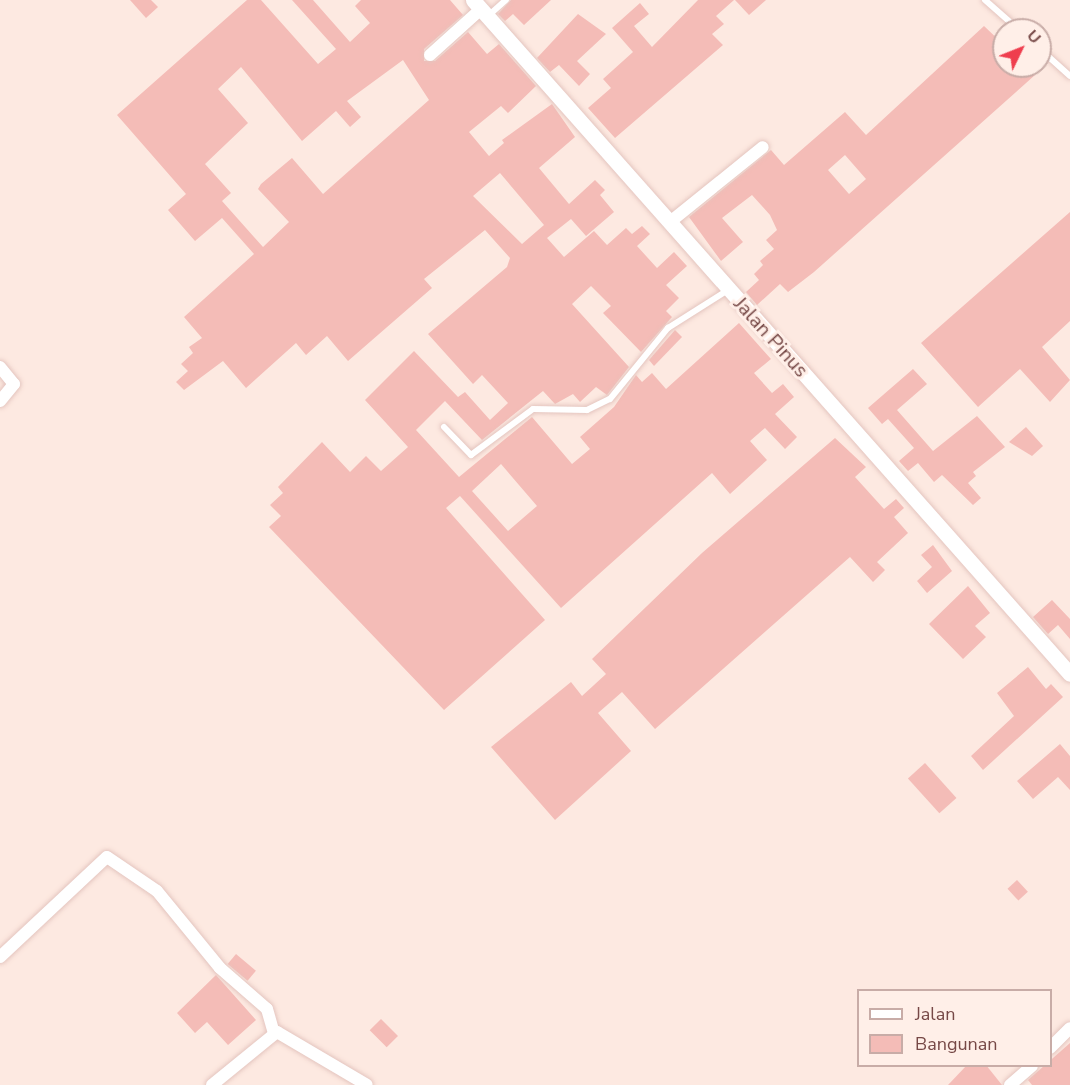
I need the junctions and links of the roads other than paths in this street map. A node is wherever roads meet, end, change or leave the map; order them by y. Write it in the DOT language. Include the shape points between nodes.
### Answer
graph roads {
  1 [pos="506,0"];
  2 [pos="985,0"];
  3 [pos="481,9"];
  4 [pos="1005,18"];
  5 [pos="430,55"];
  6 [pos="1052,60"];
  7 [pos="1070,76"];
  8 [pos="763,147"];
  9 [pos="670,222"];
  10 [pos="729,290"];
  11 [pos="0,367"];
  12 [pos="0,401"];
  13 [pos="444,427"];
  14 [pos="1070,674"];
  15 [pos="0,957"];
  16 [pos="1070,1028"];
  17 [pos="274,1033"];
  18 [pos="1052,1046"];
  19 [pos="1030,1067"];
  20 [pos="212,1085"];
  21 [pos="367,1085"];
  22 [pos="1010,1085"];
  1 -- 3 [label="lane"];
  2 -- 4 [label="lane"];
  3 -- 5 [label="street"];
  3 -- 9 [label="street, Jalan Pinus"];
  6 -- 7 [label="lane"];
  8 -- 9 [label="street"];
  9 -- 10 [label="street, Jalan Pinus"];
  10 -- 13 [label="lane" via="668,328 610,399 587,410 533,409 471,455"];
  10 -- 14 [label="street, Jalan Pinus"];
  11 -- 12 [label="street" via="14,384"];
  15 -- 17 [label="street" via="107,857 157,891 220,968 267,1010"];
  16 -- 18 [label="street"];
  17 -- 20 [label="street"];
  17 -- 21 [label="street" via="289,1036"];
  19 -- 22 [label="street"];
}
